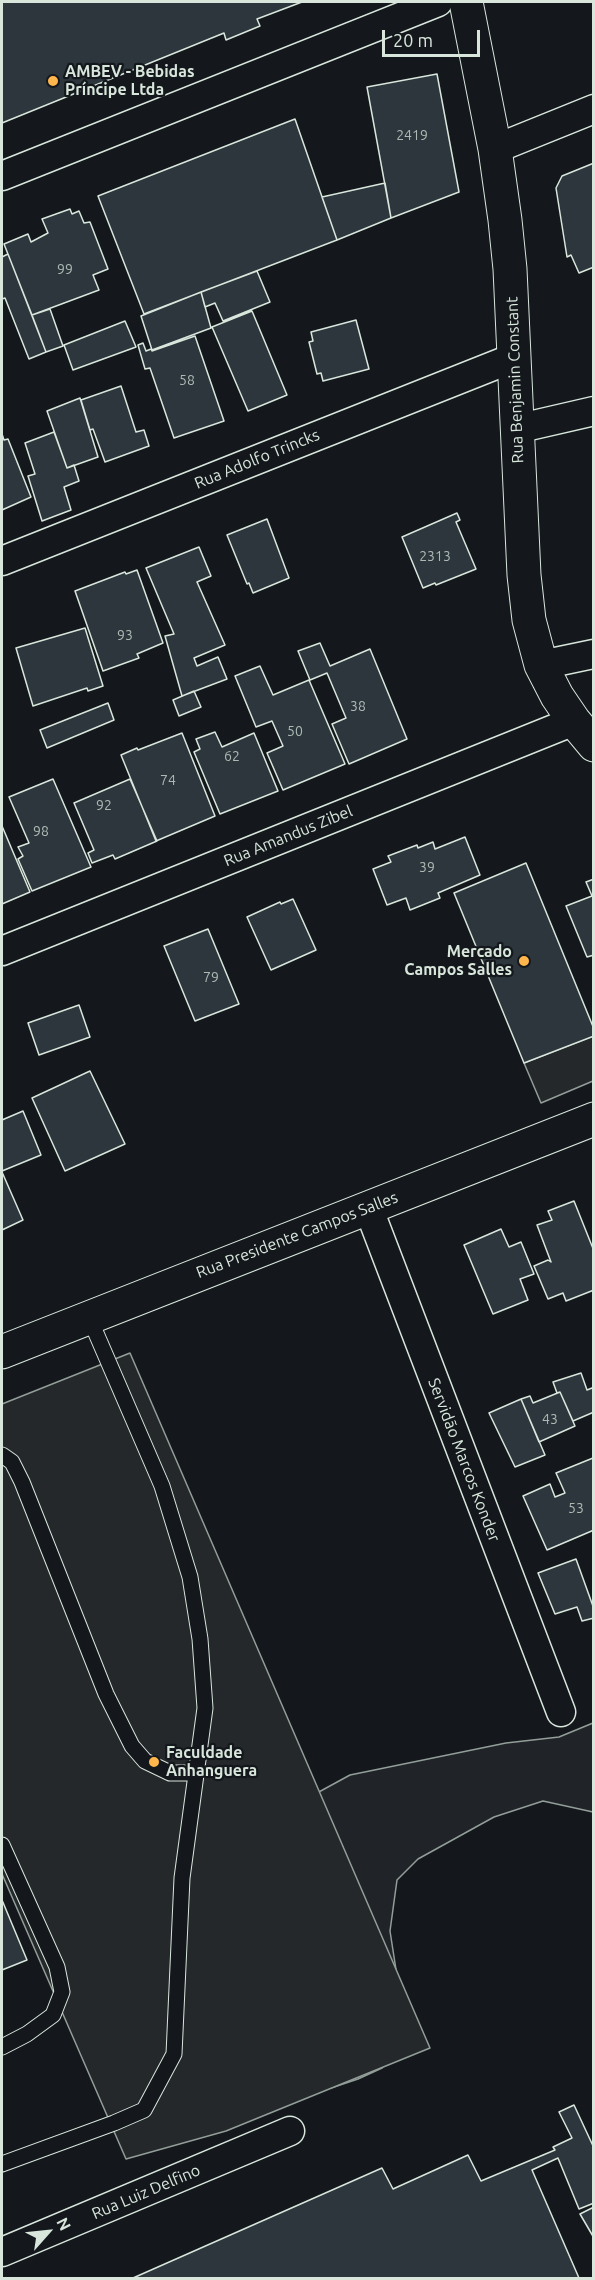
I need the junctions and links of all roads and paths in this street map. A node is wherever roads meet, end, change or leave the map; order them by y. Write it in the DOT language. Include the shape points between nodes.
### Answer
graph roads {
  1 [pos="438,2"];
  2 [pos="466,2"];
  3 [pos="594,109"];
  4 [pos="495,150"];
  5 [pos="2,176"];
  6 [pos="513,358"];
  7 [pos="594,411"];
  8 [pos="516,429"];
  9 [pos="2,561"];
  10 [pos="594,654"];
  11 [pos="541,665"];
  12 [pos="584,733"];
  13 [pos="2,951"];
  14 [pos="594,1119"];
  15 [pos="368,1208"];
  16 [pos="90,1317"];
  17 [pos="2,1352"];
  18 [pos="2,1455"];
  19 [pos="561,1712"];
  20 [pos="195,1773"];
  21 [pos="2,1845"];
  22 [pos="2,2048"];
  23 [pos="290,2131"];
  24 [pos="2,2164"];
  25 [pos="2,2252"];
  1 -- 5 [label="street"];
  2 -- 4 [label="main road, Rua Benjamin Constant"];
  3 -- 4 [label="street"];
  4 -- 6 [label="main road, Rua Benjamin Constant" via="510,270"];
  6 -- 8 [label="main road, Rua Benjamin Constant"];
  6 -- 9 [label="street, Rua Adolfo Trincks"];
  7 -- 8 [label="street"];
  8 -- 11 [label="main road, Rua Benjamin Constant" via="524,575 529,620"];
  10 -- 11 [label="street"];
  11 -- 12 [label="main road, Rua Benjamin Constant" via="557,696"];
  12 -- 13 [label="street, Rua Amandus Zibel"];
  14 -- 15 [label="main road, Rua Presidente Campos Salles"];
  15 -- 16 [label="main road, Rua Presidente Campos Salles"];
  15 -- 19 [label="street, Servidão Marcos Konder"];
  16 -- 17 [label="main road, Rua Presidente Campos Salles"];
  16 -- 20 [label="lane" via="162,1486 190,1577 205,1708"];
  18 -- 20 [label="lane" via="12,1462 22,1482 106,1694 132,1746 145,1761 170,1773"];
  20 -- 24 [label="lane" via="182,1878 174,2054 159,2085 144,2110"];
  21 -- 22 [label="lane" via="57,1967 62,1992 53,2015"];
  23 -- 25 [label="street, Rua Luiz Delfino"];
}
